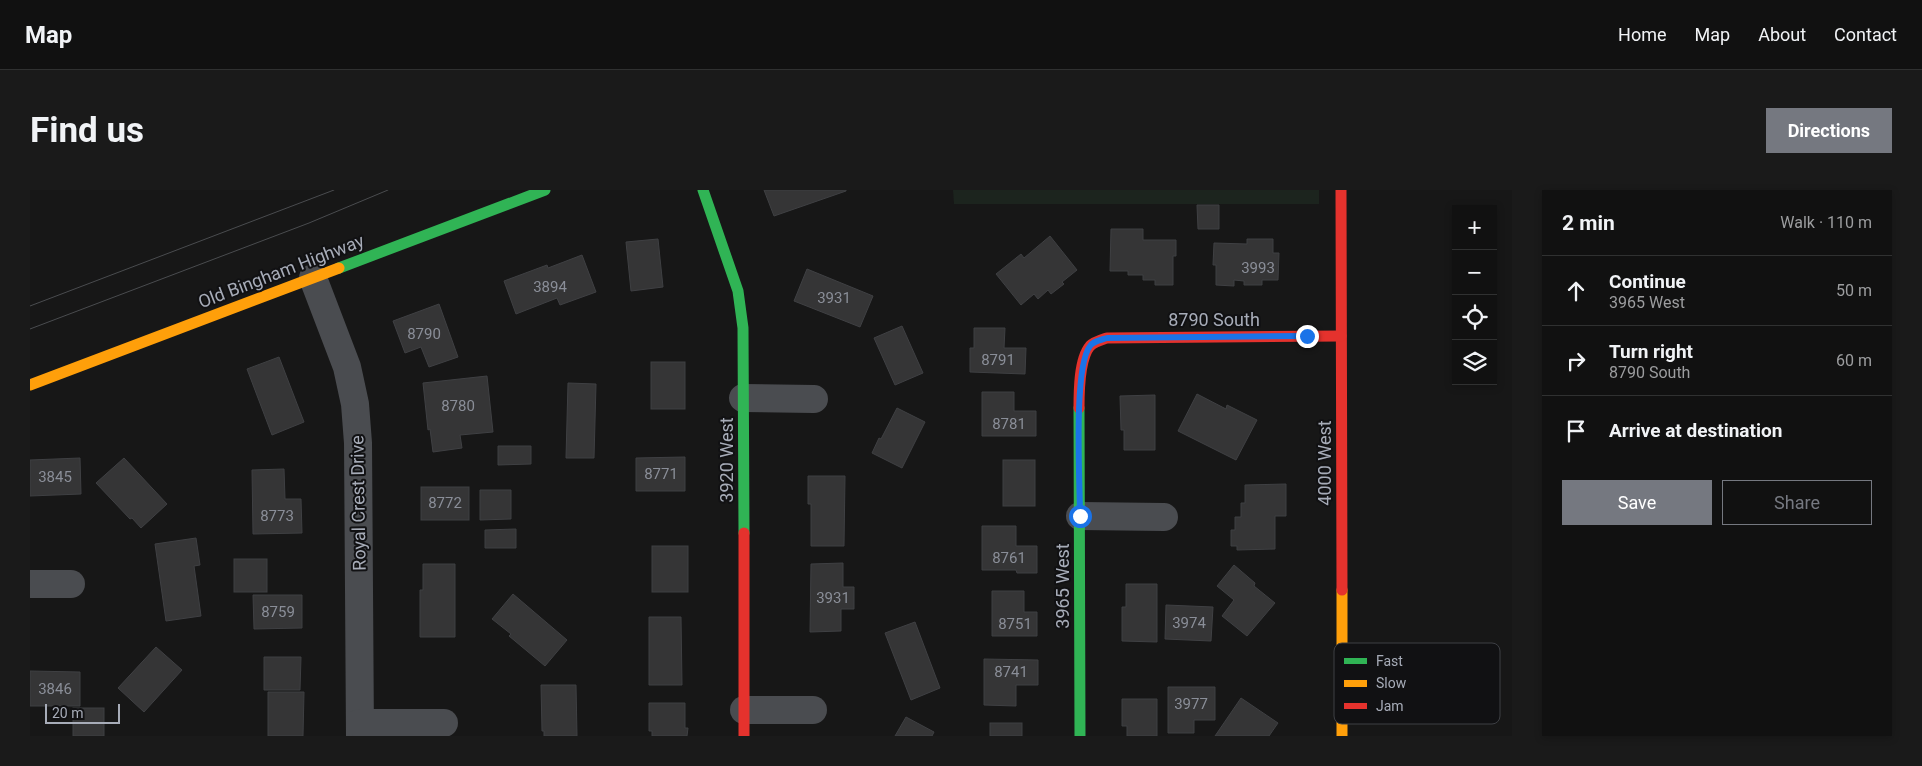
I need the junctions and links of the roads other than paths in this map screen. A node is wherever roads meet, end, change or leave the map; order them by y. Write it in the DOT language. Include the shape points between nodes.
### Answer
graph roads {
  1 [pos="545,190"];
  2 [pos="702,190"];
  3 [pos="1340,190"];
  4 [pos="313,278"];
  5 [pos="1341,336"];
  6 [pos="1089,346"];
  7 [pos="30,385"];
  8 [pos="743,398"];
  9 [pos="814,399"];
  10 [pos="1080,516"];
  11 [pos="1164,517"];
  12 [pos="30,584"];
  13 [pos="71,584"];
  14 [pos="1342,643"];
  15 [pos="813,710"];
  16 [pos="444,723"];
  17 [pos="744,723"];
  18 [pos="360,730"];
  19 [pos="1080,736"];
  1 -- 4 [label="street, Old Bingham Highway"];
  2 -- 8 [label="street, 3920 West" via="738,291 743,328"];
  3 -- 5 [label="street, 4000 West"];
  4 -- 7 [label="street, Old Bingham Highway"];
  4 -- 18 [label="street, Royal Crest Drive" via="347,366 355,404"];
  5 -- 6 [label="street, 8790 South" via="1107,338"];
  5 -- 14 [label="street, 4000 West"];
  6 -- 10 [label="street, 3965 West" via="1079,391"];
  8 -- 9 [label="street"];
  8 -- 17 [label="street, 3920 West"];
  10 -- 11 [label="street"];
  10 -- 19 [label="street, 3965 West"];
  12 -- 13 [label="street"];
  15 -- 17 [label="street"];
  16 -- 18 [label="street"];
}
